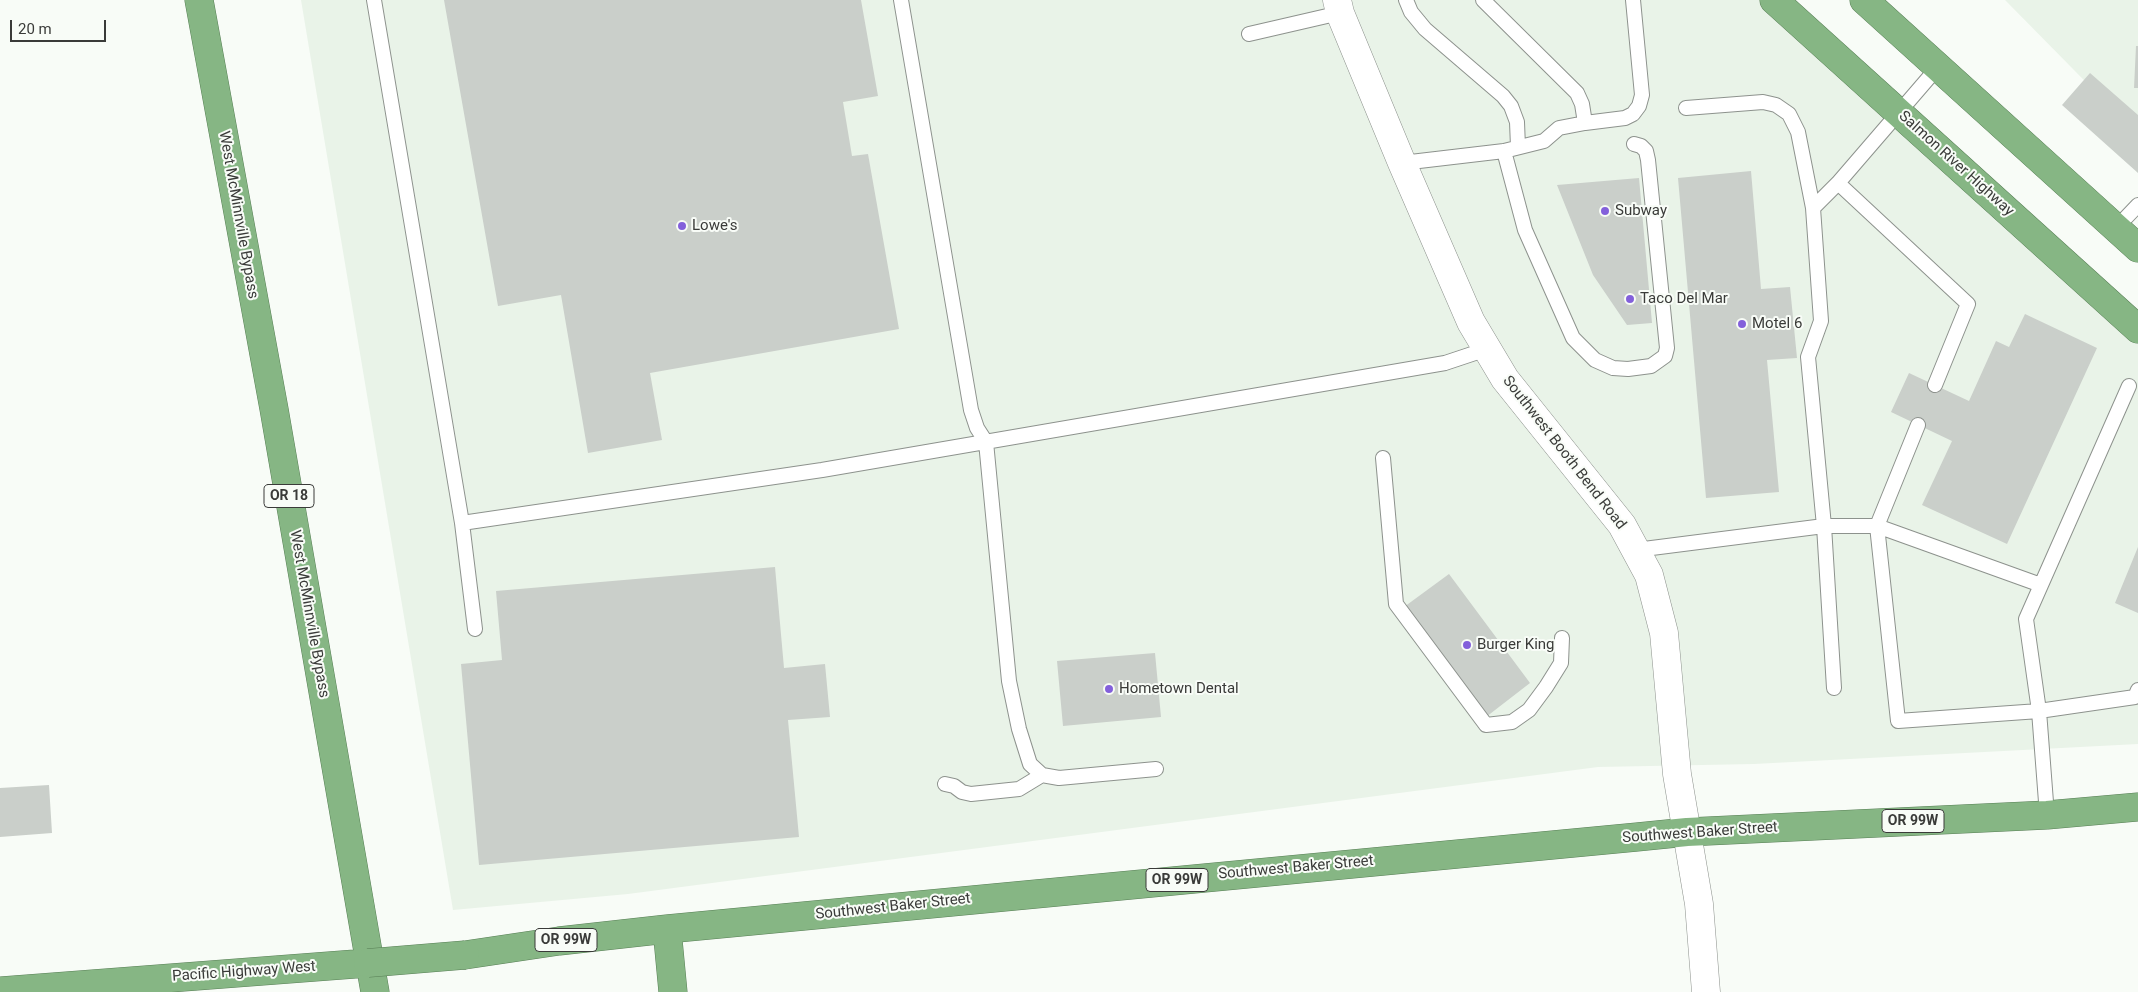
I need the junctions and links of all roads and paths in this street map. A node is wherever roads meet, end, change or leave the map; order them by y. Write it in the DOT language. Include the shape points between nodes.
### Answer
graph roads {
  1 [pos="199,0"];
  2 [pos="374,0"];
  3 [pos="901,0"];
  4 [pos="1406,0"];
  5 [pos="1483,0"];
  6 [pos="1633,0"];
  7 [pos="1774,0"];
  8 [pos="1864,0"];
  9 [pos="1339,6"];
  10 [pos="1249,34"];
  11 [pos="1938,67"];
  12 [pos="1686,108"];
  13 [pos="1899,113"];
  14 [pos="1585,123"];
  15 [pos="1634,144"];
  16 [pos="1518,147"];
  17 [pos="1504,151"];
  18 [pos="1402,163"];
  19 [pos="1838,183"];
  20 [pos="2138,205"];
  21 [pos="1813,208"];
  22 [pos="2116,228"];
  23 [pos="2138,248"];
  24 [pos="2138,329"];
  25 [pos="1487,350"];
  26 [pos="1935,385"];
  27 [pos="2129,386"];
  28 [pos="1918,425"];
  29 [pos="986,442"];
  30 [pos="1383,458"];
  31 [pos="462,523"];
  32 [pos="1824,526"];
  33 [pos="1877,526"];
  34 [pos="1636,550"];
  35 [pos="2041,585"];
  36 [pos="475,629"];
  37 [pos="1562,638"];
  38 [pos="1834,688"];
  39 [pos="2138,690"];
  40 [pos="2039,711"];
  41 [pos="1156,769"];
  42 [pos="1042,775"];
  43 [pos="945,784"];
  44 [pos="2138,807"];
  45 [pos="2047,815"];
  46 [pos="1687,832"];
  47 [pos="667,929"];
  48 [pos="368,963"];
  49 [pos="58,989"];
  50 [pos="0,990"];
  51 [pos="375,992"];
  52 [pos="673,992"];
  53 [pos="1706,992"];
  1 -- 51 [label="highway, West McMinnville Bypass / OR 18" via="276,418"];
  2 -- 31 [label="lane"];
  3 -- 29 [label="lane" via="971,410"];
  4 -- 16 [label="lane" via="1424,29 1511,106 1517,122"];
  5 -- 14 [label="lane" via="1577,94"];
  6 -- 14 [label="lane" via="1642,95 1639,106 1626,118"];
  7 -- 13 [label="highway, Salmon River Highway"];
  8 -- 11 [label="highway"];
  9 -- 10 [label="lane"];
  9 -- 18 [label="street, Southwest Booth Bend Road"];
  11 -- 13 [label="lane"];
  11 -- 22 [label="highway"];
  12 -- 21 [label="lane" via="1763,102 1776,104 1789,114 1798,132"];
  13 -- 19 [label="lane"];
  13 -- 24 [label="highway, Salmon River Highway"];
  14 -- 16 [label="lane" via="1559,128 1544,141"];
  15 -- 17 [label="lane" via="1646,151 1648,160 1667,348 1660,361 1642,368 1613,368 1594,360 1573,338 1525,230"];
  16 -- 17 [label="lane"];
  17 -- 18 [label="lane"];
  18 -- 25 [label="street, Southwest Booth Bend Road" via="1470,322"];
  19 -- 21 [label="lane"];
  19 -- 26 [label="lane" via="1968,304"];
  20 -- 22 [label="lane"];
  21 -- 32 [label="lane" via="1821,321 1808,358"];
  22 -- 23 [label="highway"];
  25 -- 29 [label="lane" via="1445,364"];
  25 -- 34 [label="street, Southwest Booth Bend Road" via="1506,379 1622,525"];
  27 -- 35 [label="lane"];
  28 -- 33 [label="lane"];
  29 -- 31 [label="lane" via="822,470"];
  29 -- 42 [label="lane" via="1009,681 1030,764"];
  30 -- 37 [label="lane" via="1396,604 1486,724 1512,722 1529,710 1561,662"];
  31 -- 36 [label="lane"];
  32 -- 33 [label="lane"];
  32 -- 34 [label="lane"];
  32 -- 38 [label="lane"];
  33 -- 35 [label="lane"];
  33 -- 40 [label="lane" via="1898,722"];
  34 -- 46 [label="street, Southwest Booth Bend Road" via="1649,575 1664,634"];
  35 -- 40 [label="lane" via="2026,619"];
  39 -- 40 [label="lane" via="2135,696"];
  40 -- 45 [label="lane"];
  41 -- 42 [label="lane" via="1059,778"];
  42 -- 43 [label="lane" via="1019,789 971,794"];
  44 -- 45 [label="highway, Southwest Baker Street / OR 99W"];
  45 -- 46 [label="highway, Southwest Baker Street / OR 99W"];
  46 -- 47 [label="highway, Southwest Baker Street / OR 99W"];
  46 -- 53 [label="street, Southwest Booth Bend Road" via="1699,904"];
  47 -- 48 [label="highway, Southwest Baker Street / OR 99W, bridge" via="465,955"];
  47 -- 52 [label="highway"];
  48 -- 49 [label="highway, Pacific Highway West / OR 99W"];
  49 -- 50 [label="highway, Pacific Highway West / OR 99W"];
}
